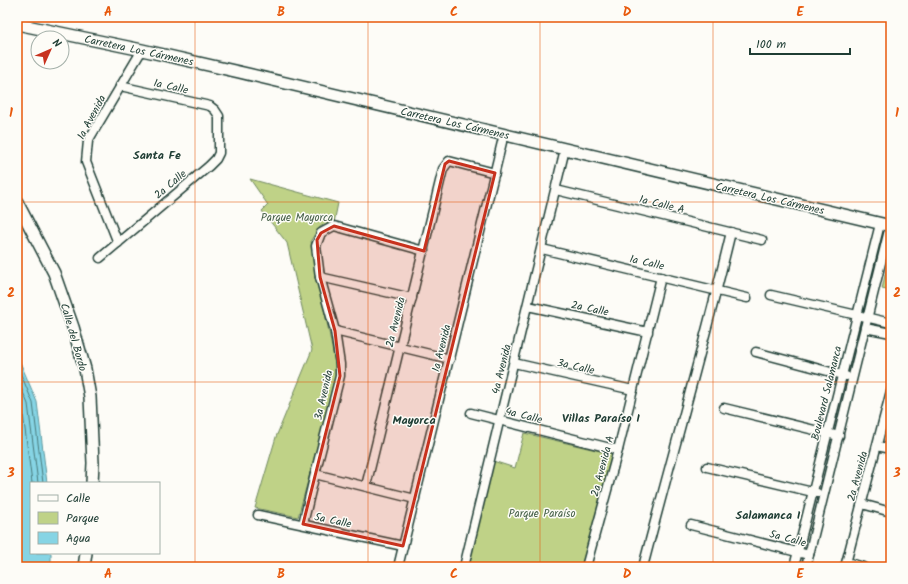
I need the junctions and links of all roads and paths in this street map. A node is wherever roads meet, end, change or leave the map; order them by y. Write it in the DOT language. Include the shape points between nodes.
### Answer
graph roads {
  1 [pos="17,24"];
  2 [pos="142,50"];
  3 [pos="120,86"];
  4 [pos="215,110"];
  5 [pos="504,134"];
  6 [pos="565,150"];
  7 [pos="495,173"];
  8 [pos="556,190"];
  9 [pos="17,202"];
  10 [pos="887,226"];
  11 [pos="731,232"];
  12 [pos="762,240"];
  13 [pos="118,243"];
  14 [pos="542,249"];
  15 [pos="424,251"];
  16 [pos="100,258"];
  17 [pos="320,277"];
  18 [pos="661,277"];
  19 [pos="717,291"];
  20 [pos="771,296"];
  21 [pos="412,298"];
  22 [pos="746,298"];
  23 [pos="528,306"];
  24 [pos="857,315"];
  25 [pos="868,318"];
  26 [pos="891,323"];
  27 [pos="865,328"];
  28 [pos="335,332"];
  29 [pos="648,332"];
  30 [pos="891,333"];
  31 [pos="400,347"];
  32 [pos="756,352"];
  33 [pos="450,359"];
  34 [pos="514,363"];
  35 [pos="842,375"];
  36 [pos="853,378"];
  37 [pos="633,390"];
  38 [pos="891,391"];
  39 [pos="724,408"];
  40 [pos="471,413"];
  41 [pos="500,420"];
  42 [pos="827,433"];
  43 [pos="839,436"];
  44 [pos="877,446"];
  45 [pos="891,449"];
  46 [pos="618,450"];
  47 [pos="707,468"];
  48 [pos="315,474"];
  49 [pos="92,482"];
  50 [pos="366,486"];
  51 [pos="812,492"];
  52 [pos="824,495"];
  53 [pos="415,499"];
  54 [pos="862,504"];
  55 [pos="891,512"];
  56 [pos="258,514"];
  57 [pos="303,524"];
  58 [pos="692,525"];
  59 [pos="403,546"];
  60 [pos="798,552"];
  61 [pos="86,554"];
  62 [pos="809,555"];
  63 [pos="846,565"];
  64 [pos="84,567"];
  65 [pos="398,567"];
  66 [pos="464,567"];
  67 [pos="586,567"];
  68 [pos="643,567"];
  69 [pos="794,567"];
  70 [pos="806,567"];
  71 [pos="863,567"];
  1 -- 2 [label="main road, Carretera Los Cármenes"];
  2 -- 3 [label="street, 1a Avenida"];
  2 -- 5 [label="main road, Carretera Los Cármenes"];
  3 -- 4 [label="street, 1a Calle" via="210,106"];
  3 -- 13 [label="street, 1a Avenida" via="88,141 86,162"];
  4 -- 13 [label="street, 2a Calle" via="219,116 219,153 216,159"];
  5 -- 6 [label="main road, Carretera Los Cármenes"];
  5 -- 7 [label="street, 1a Avenida"];
  6 -- 8 [label="street, 4a Avenida"];
  6 -- 10 [label="main road, Carretera Los Cármenes"];
  7 -- 15 [label="street, 2a Avenida" via="449,161 445,164"];
  7 -- 33 [label="street, 1a Avenida"];
  8 -- 11 [label="street, 1a Calle A"];
  8 -- 14 [label="street, 4a Avenida"];
  9 -- 49 [label="main road, Calle del Bordo" via="54,273 85,369 90,396"];
  10 -- 24 [label="street, Boulevard Salamanca"];
  10 -- 25 [label="street, Boulevard Salamanca"];
  11 -- 12 [label="street, 1a Calle A"];
  11 -- 19 [label="street"];
  13 -- 16 [label="street, 2a Calle"];
  14 -- 18 [label="street, 1a Calle"];
  14 -- 23 [label="street, 4a Avenida"];
  15 -- 17 [label="street, 3a Avenida" via="334,226 329,227 317,240"];
  15 -- 21 [label="street, 2a Avenida"];
  17 -- 21 [label="street"];
  17 -- 28 [label="street, 3a Avenida"];
  18 -- 19 [label="street, 1a Calle"];
  18 -- 29 [label="street, 2a Avenida A"];
  19 -- 22 [label="street, 1a Calle"];
  19 -- 68 [label="street"];
  20 -- 24 [label="street"];
  21 -- 31 [label="street, 2a Avenida"];
  23 -- 29 [label="street, 2a Calle"];
  23 -- 34 [label="street, 4a Avenida"];
  24 -- 25 [label="street"];
  24 -- 35 [label="street, Boulevard Salamanca"];
  25 -- 26 [label="street"];
  25 -- 27 [label="street, Boulevard Salamanca"];
  27 -- 30 [label="street"];
  27 -- 36 [label="street, Boulevard Salamanca"];
  28 -- 31 [label="street"];
  28 -- 48 [label="street, 3a Avenida" via="340,376"];
  29 -- 37 [label="street, 2a Avenida A"];
  31 -- 33 [label="street"];
  31 -- 50 [label="street, 2a Avenida"];
  32 -- 35 [label="street"];
  33 -- 53 [label="street, 1a Avenida"];
  34 -- 37 [label="street, 3a Calle"];
  34 -- 41 [label="street, 4a Avenida"];
  35 -- 36 [label="street"];
  35 -- 42 [label="street, Boulevard Salamanca"];
  36 -- 43 [label="street, Boulevard Salamanca"];
  37 -- 46 [label="street, 2a Avenida A"];
  38 -- 44 [label="street, 2a Avenida"];
  39 -- 42 [label="street"];
  40 -- 41 [label="street, 4a Calle"];
  41 -- 46 [label="street, 4a Calle"];
  41 -- 66 [label="street, 4a Avenida"];
  42 -- 43 [label="street"];
  42 -- 51 [label="street, Boulevard Salamanca"];
  43 -- 52 [label="street, Boulevard Salamanca"];
  44 -- 45 [label="street"];
  44 -- 54 [label="street, 2a Avenida"];
  46 -- 67 [label="street, 2a Avenida A"];
  47 -- 51 [label="street"];
  48 -- 50 [label="street"];
  48 -- 57 [label="street, 3a Avenida"];
  50 -- 53 [label="street"];
  51 -- 52 [label="street"];
  51 -- 60 [label="street, Boulevard Salamanca"];
  52 -- 62 [label="street, Boulevard Salamanca"];
  53 -- 59 [label="street, 1a Avenida"];
  54 -- 55 [label="street"];
  54 -- 63 [label="street, 2a Avenida"];
  56 -- 57 [label="street, 5a Calle"];
  57 -- 59 [label="street, 5a Calle"];
  58 -- 60 [label="street, 5a Calle"];
  59 -- 65 [label="street, 1a Avenida"];
  60 -- 62 [label="street, 5a Calle"];
  60 -- 69 [label="street, Boulevard Salamanca"];
  61 -- 64 [label="main road"];
  62 -- 70 [label="street, Boulevard Salamanca"];
  63 -- 71 [label="street"];
}
